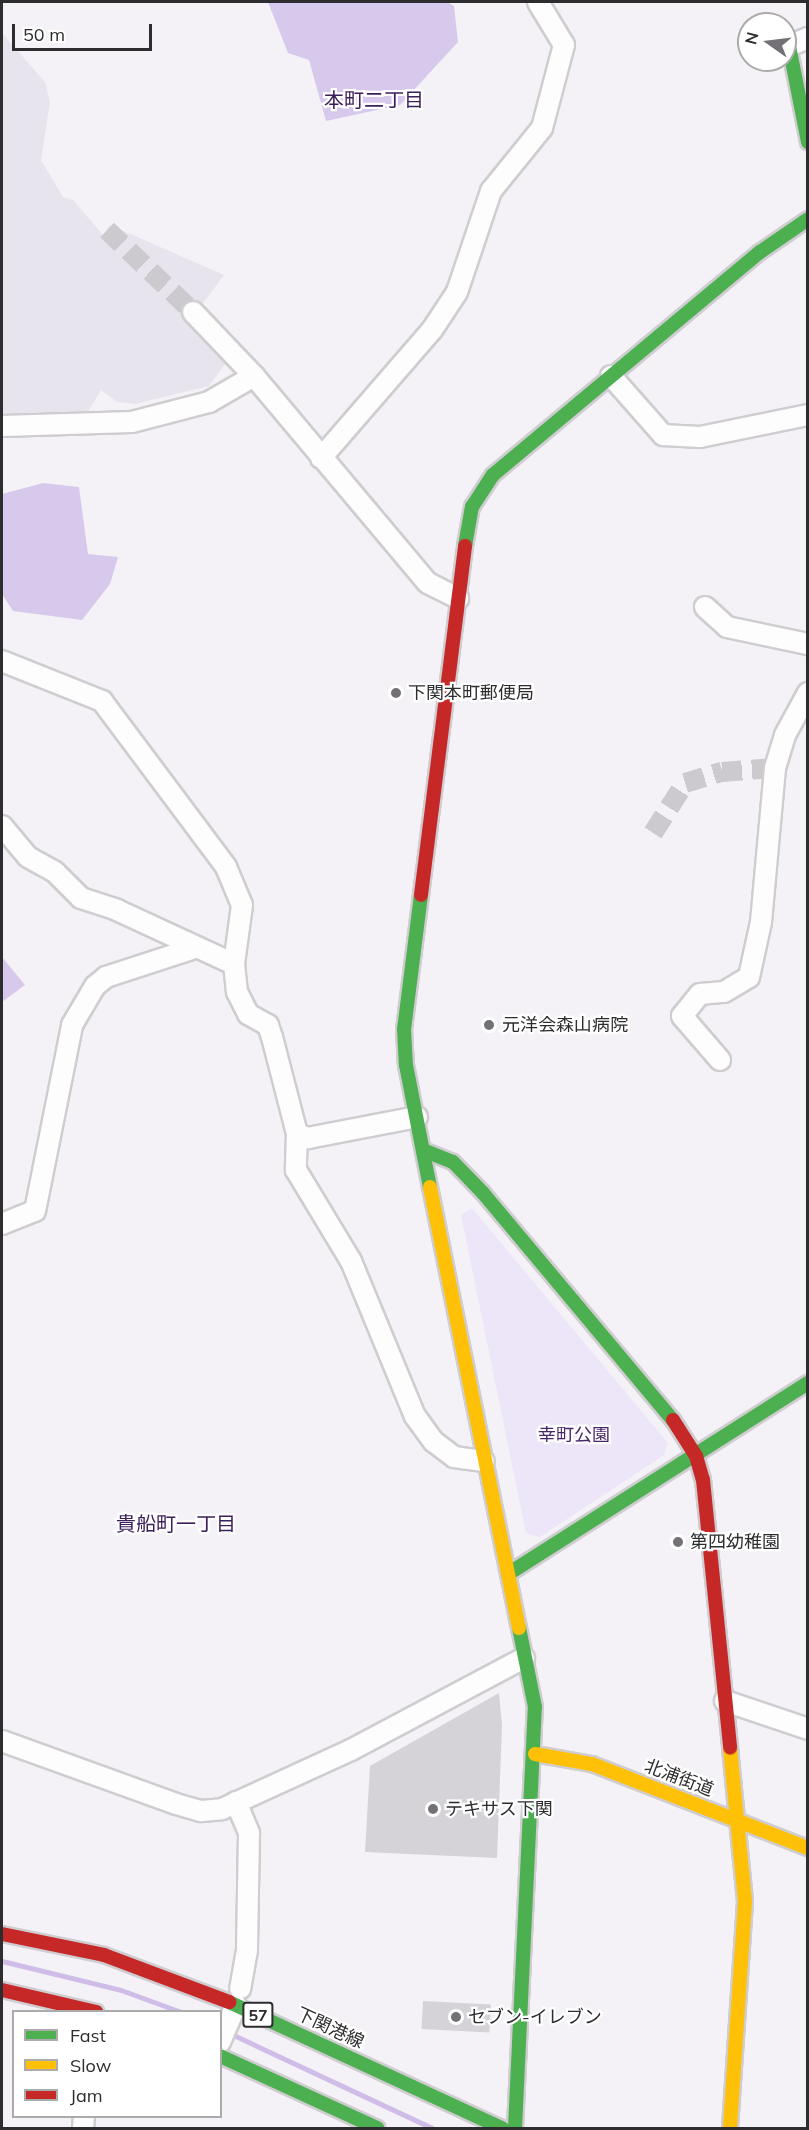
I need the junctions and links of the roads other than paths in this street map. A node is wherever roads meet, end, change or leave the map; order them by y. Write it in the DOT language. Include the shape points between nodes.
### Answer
graph roads {
  1 [pos="538,2"];
  2 [pos="794,72"];
  3 [pos="807,142"];
  4 [pos="807,219"];
  5 [pos="193,312"];
  6 [pos="254,376"];
  7 [pos="611,376"];
  8 [pos="807,415"];
  9 [pos="2,426"];
  10 [pos="321,458"];
  11 [pos="458,598"];
  12 [pos="705,607"];
  13 [pos="807,644"];
  14 [pos="2,661"];
  15 [pos="807,693"];
  16 [pos="2,826"];
  17 [pos="195,948"];
  18 [pos="234,964"];
  19 [pos="720,1060"];
  20 [pos="417,1117"];
  21 [pos="297,1134"];
  22 [pos="423,1150"];
  23 [pos="2,1224"];
  24 [pos="807,1383"];
  25 [pos="696,1456"];
  26 [pos="484,1461"];
  27 [pos="508,1574"];
  28 [pos="524,1658"];
  29 [pos="725,1701"];
  30 [pos="807,1729"];
  31 [pos="2,1741"];
  32 [pos="535,1754"];
  33 [pos="236,1802"];
  34 [pos="737,1820"];
  35 [pos="807,1848"];
  36 [pos="2,1934"];
  37 [pos="2,1990"];
  38 [pos="235,2004"];
  39 [pos="87,2010"];
  40 [pos="222,2037"];
  41 [pos="222,2057"];
  42 [pos="377,2128"];
  43 [pos="502,2128"];
  44 [pos="515,2128"];
  45 [pos="730,2128"];
  1 -- 10 [label="street" via="564,45 542,128 491,191 457,292 432,330"];
  2 -- 3 [label="street"];
  4 -- 7 [label="street"];
  5 -- 6 [label="street"];
  6 -- 9 [label="street" via="209,402 132,422"];
  6 -- 10 [label="street"];
  7 -- 8 [label="street" via="663,435 700,437"];
  7 -- 11 [label="street" via="479,491 467,530"];
  10 -- 11 [label="street" via="428,583"];
  11 -- 20 [label="street" via="405,995 406,1065"];
  12 -- 13 [label="street" via="727,627"];
  14 -- 18 [label="street" via="102,701 208,840 242,905"];
  15 -- 19 [label="street" via="785,735 775,768 761,922 748,977 724,992 700,994 682,1016"];
  16 -- 17 [label="street" via="28,857 55,872 81,898 117,909"];
  17 -- 18 [label="street"];
  17 -- 23 [label="street" via="106,977 95,986 72,1025 35,1211"];
  18 -- 21 [label="street" via="237,992 248,1014 270,1031"];
  20 -- 21 [label="street" via="308,1138"];
  20 -- 22 [label="street"];
  21 -- 26 [label="street" via="296,1170 351,1262 415,1416 433,1441 454,1457"];
  22 -- 25 [label="street" via="453,1162 483,1193 685,1435"];
  22 -- 26 [label="street"];
  24 -- 25 [label="street"];
  25 -- 27 [label="street"];
  25 -- 29 [label="street" via="703,1480"];
  26 -- 27 [label="street"];
  27 -- 28 [label="street"];
  28 -- 32 [label="street" via="535,1707"];
  28 -- 33 [label="street" via="351,1750"];
  29 -- 30 [label="street"];
  29 -- 34 [label="street"];
  31 -- 33 [label="street" via="201,1811"];
  32 -- 34 [label="street, 北浦街道" via="592,1764"];
  32 -- 44 [label="street"];
  33 -- 38 [label="street" via="249,1833 247,1950"];
  34 -- 35 [label="street, 北浦街道"];
  34 -- 45 [label="street" via="746,1902"];
  36 -- 38 [label="street, 下関港線 / 57" via="141,1966"];
  37 -- 39 [label="street"];
  38 -- 40 [label="street"];
  38 -- 43 [label="street, 下関港線 / 57"];
  41 -- 42 [label="street"];
}
